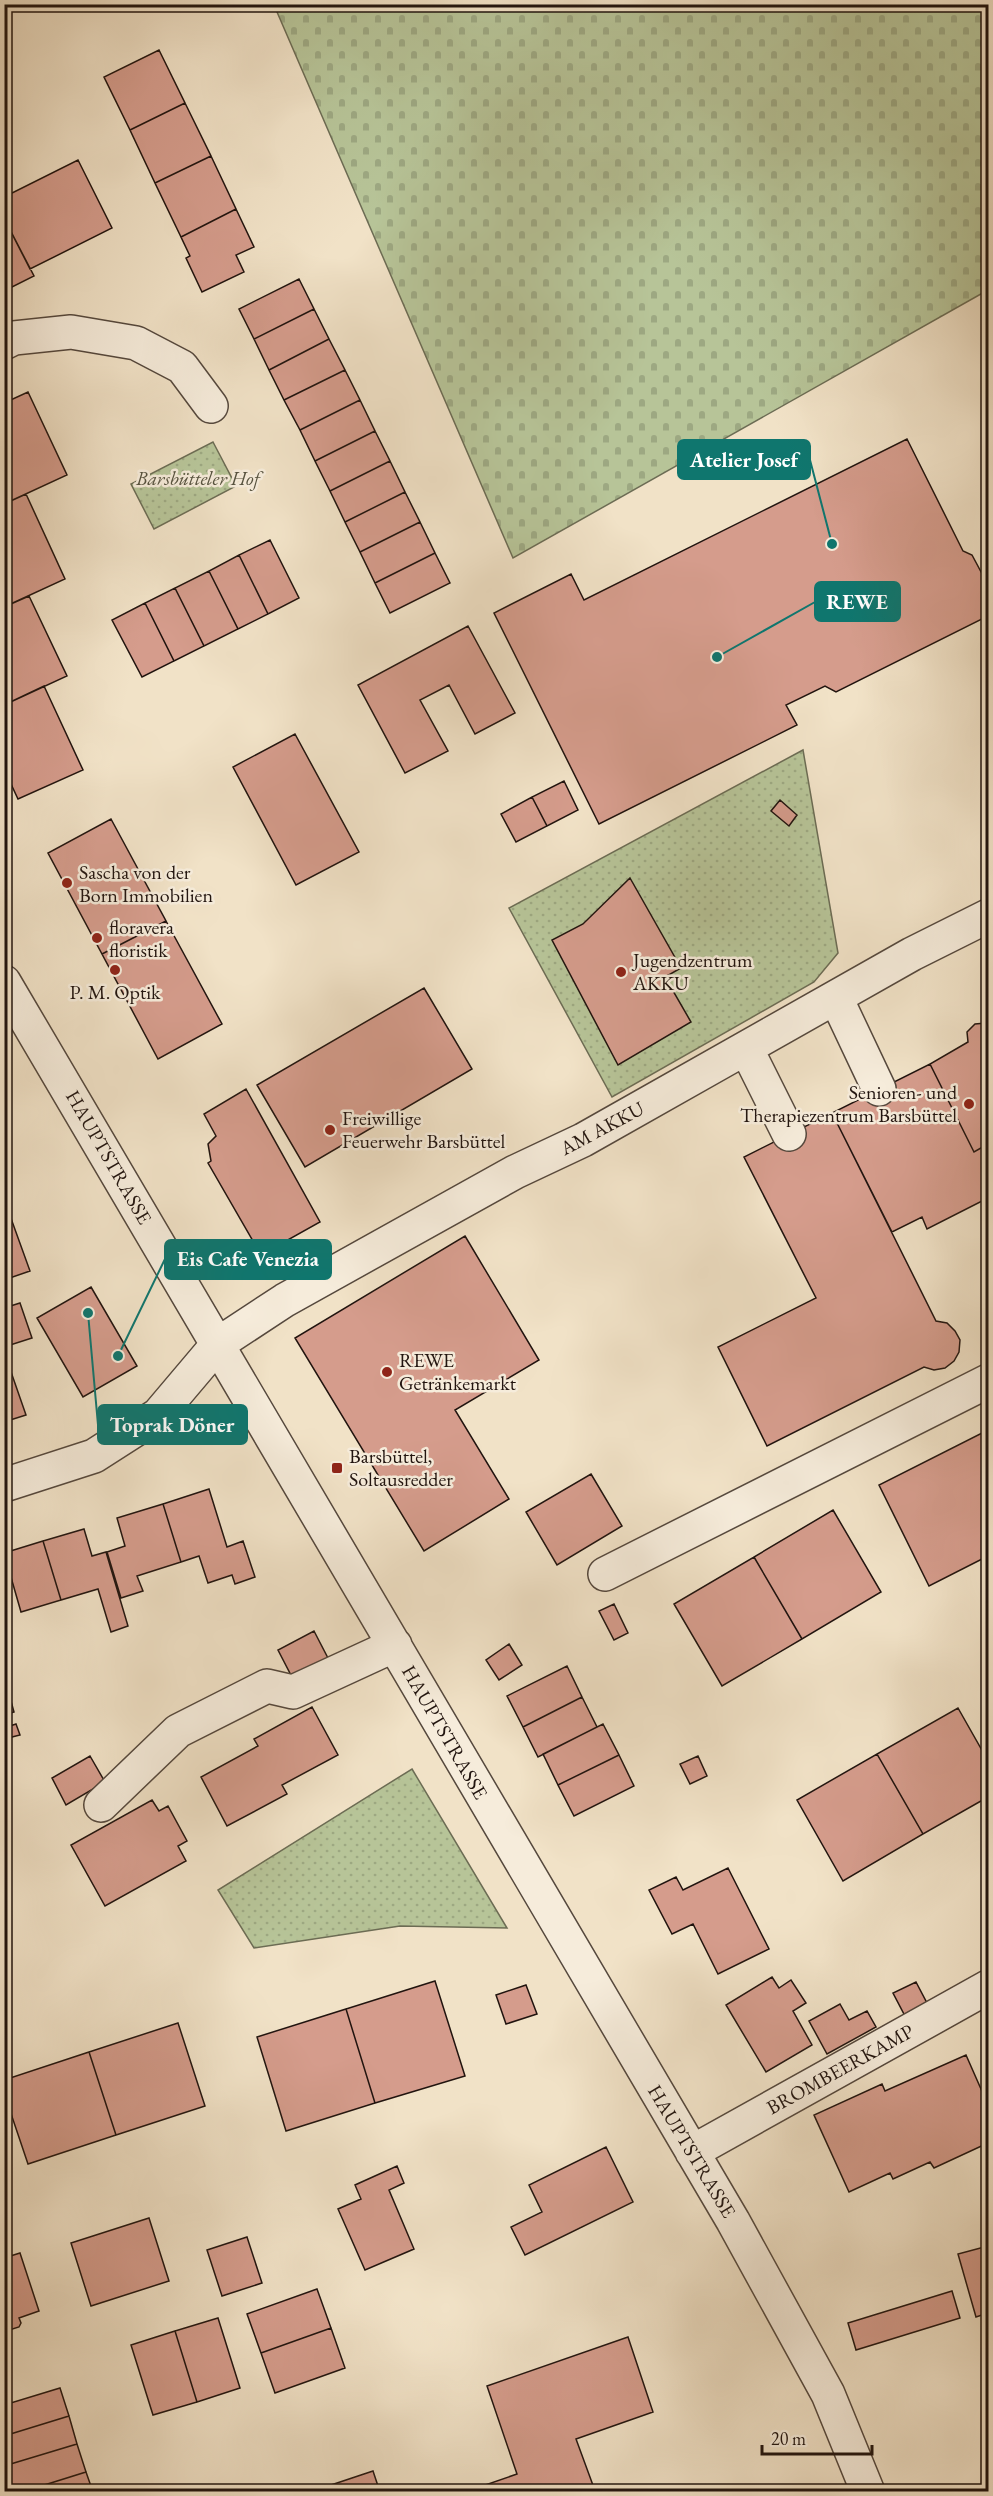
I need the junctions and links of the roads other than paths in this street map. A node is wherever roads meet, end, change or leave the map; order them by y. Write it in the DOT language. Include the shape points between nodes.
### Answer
graph roads {
  1 [pos="4,343"];
  2 [pos="211,406"];
  3 [pos="988,916"];
  4 [pos="4,982"];
  5 [pos="836,998"];
  6 [pos="746,1048"];
  7 [pos="879,1089"];
  8 [pos="789,1134"];
  9 [pos="218,1344"];
  10 [pos="988,1381"];
  11 [pos="4,1485"];
  12 [pos="605,1574"];
  13 [pos="394,1645"];
  14 [pos="101,1805"];
  15 [pos="988,1987"];
  16 [pos="692,2152"];
  17 [pos="868,2492"];
  1 -- 2 [label="street" via="14,338 71,332 136,343 182,367"];
  3 -- 5 [label="street, AM AKKU"];
  4 -- 9 [label="street, HAUPTSTRASSE"];
  5 -- 6 [label="street, AM AKKU"];
  5 -- 7 [label="street"];
  6 -- 8 [label="street"];
  6 -- 9 [label="street, AM AKKU" via="285,1300"];
  9 -- 11 [label="street, AM AKKU" via="158,1415 93,1456"];
  9 -- 13 [label="street, HAUPTSTRASSE"];
  10 -- 12 [label="street"];
  13 -- 14 [label="street" via="293,1692 267,1686 178,1731"];
  13 -- 16 [label="street, HAUPTSTRASSE"];
  15 -- 16 [label="street, BROMBEERKAMP"];
  16 -- 17 [label="street, HAUPTSTRASSE" via="828,2394"];
}
